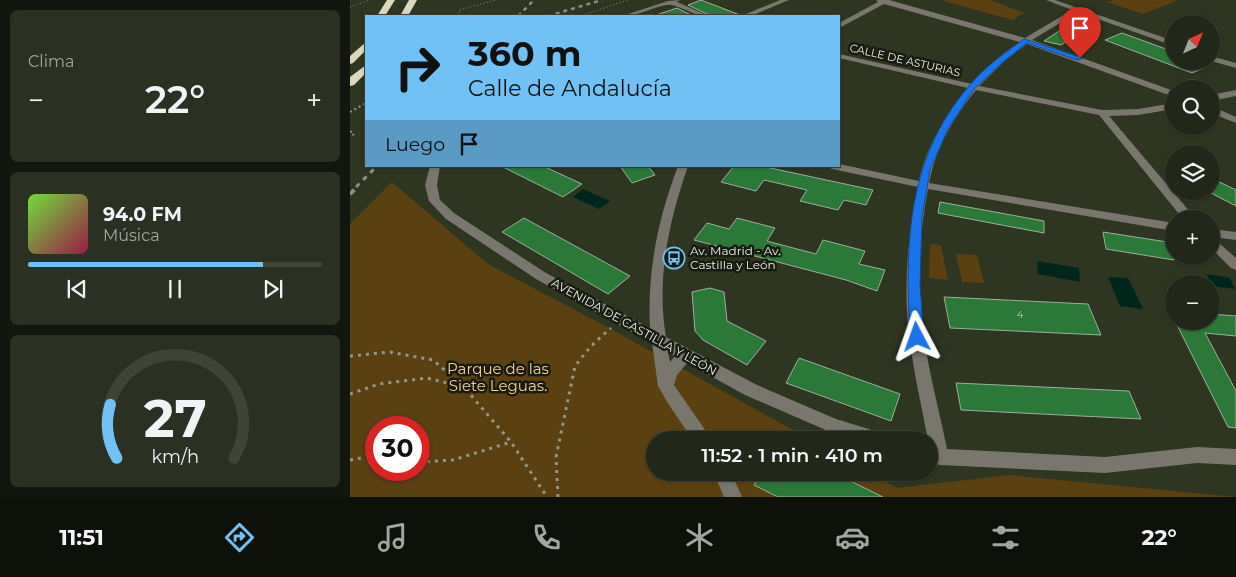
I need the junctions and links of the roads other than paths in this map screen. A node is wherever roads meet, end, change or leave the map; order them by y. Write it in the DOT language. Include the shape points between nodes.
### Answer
graph roads {
  1 [pos="391,0"];
  2 [pos="397,0"];
  3 [pos="412,0"];
  4 [pos="786,0"];
  5 [pos="883,0"];
  6 [pos="1049,0"];
  7 [pos="1059,0"];
  8 [pos="673,1"];
  9 [pos="1077,10"];
  10 [pos="382,15"];
  11 [pos="389,15"];
  12 [pos="404,15"];
  13 [pos="629,15"];
  14 [pos="704,15"];
  15 [pos="748,15"];
  16 [pos="840,25"];
  17 [pos="1165,37"];
  18 [pos="1026,41"];
  19 [pos="1165,41"];
  20 [pos="363,48"];
  21 [pos="840,56"];
  22 [pos="1220,56"];
  23 [pos="350,61"];
  24 [pos="1220,61"];
  25 [pos="1236,62"];
  26 [pos="1236,66"];
  27 [pos="365,69"];
  28 [pos="350,83"];
  29 [pos="972,87"];
  30 [pos="1165,90"];
  31 [pos="1236,93"];
  32 [pos="1220,96"];
  33 [pos="1165,108"];
  34 [pos="1102,113"];
  35 [pos="1220,113"];
  36 [pos="1236,120"];
  37 [pos="435,167"];
  38 [pos="683,167"];
  39 [pos="837,167"];
  40 [pos="922,185"];
  41 [pos="1182,210"];
  42 [pos="1165,226"];
  43 [pos="1220,234"];
  44 [pos="1236,236"];
  45 [pos="1220,250"];
  46 [pos="1236,265"];
  47 [pos="657,340"];
  48 [pos="684,355"];
  49 [pos="666,385"];
  50 [pos="697,431"];
  51 [pos="850,431"];
  52 [pos="931,431"];
  53 [pos="938,456"];
  54 [pos="1236,457"];
  55 [pos="726,481"];
  56 [pos="733,497"];
  1 -- 10 [label="highway"];
  2 -- 11 [label="highway"];
  3 -- 12 [label="highway"];
  4 -- 15 [label="street"];
  5 -- 16 [label="street"];
  5 -- 18 [label="street"];
  6 -- 9 [label="street"];
  7 -- 17 [label="street"];
  8 -- 13 [label="street"];
  8 -- 14 [label="street"];
  9 -- 18 [label="street"];
  9 -- 19 [label="street"];
  18 -- 29 [label="street"];
  18 -- 30 [label="street"];
  20 -- 23 [label="highway"];
  21 -- 29 [label="street, CALLE DE ASTURIAS"];
  22 -- 25 [label="street"];
  24 -- 26 [label="street"];
  27 -- 28 [label="highway"];
  29 -- 34 [label="street, CALLE DE ASTURIAS"];
  29 -- 40 [label="street" via="943,129"];
  31 -- 32 [label="street"];
  33 -- 34 [label="street, CALLE DE ASTURIAS"];
  34 -- 41 [label="street"];
  35 -- 36 [label="street"];
  37 -- 47 [label="street, AVENIDA DE CASTILLA Y LEÓN" via="431,185 435,201 450,216 541,276"];
  38 -- 47 [label="street" via="662,231 655,304"];
  39 -- 40 [label="street"];
  40 -- 42 [label="street"];
  40 -- 52 [label="street" via="915,235 914,295"];
  43 -- 44 [label="street"];
  45 -- 46 [label="street"];
  47 -- 48 [label="street, AVENIDA DE CASTILLA Y LEÓN"];
  47 -- 49 [label="street"];
  48 -- 49 [label="street" via="670,372"];
  48 -- 51 [label="street, AVENIDA DE CASTILLA Y LEÓN" via="751,390"];
  49 -- 50 [label="street"];
  53 -- 54 [label="street" via="1105,464 1197,455"];
  55 -- 56 [label="street"];
}
